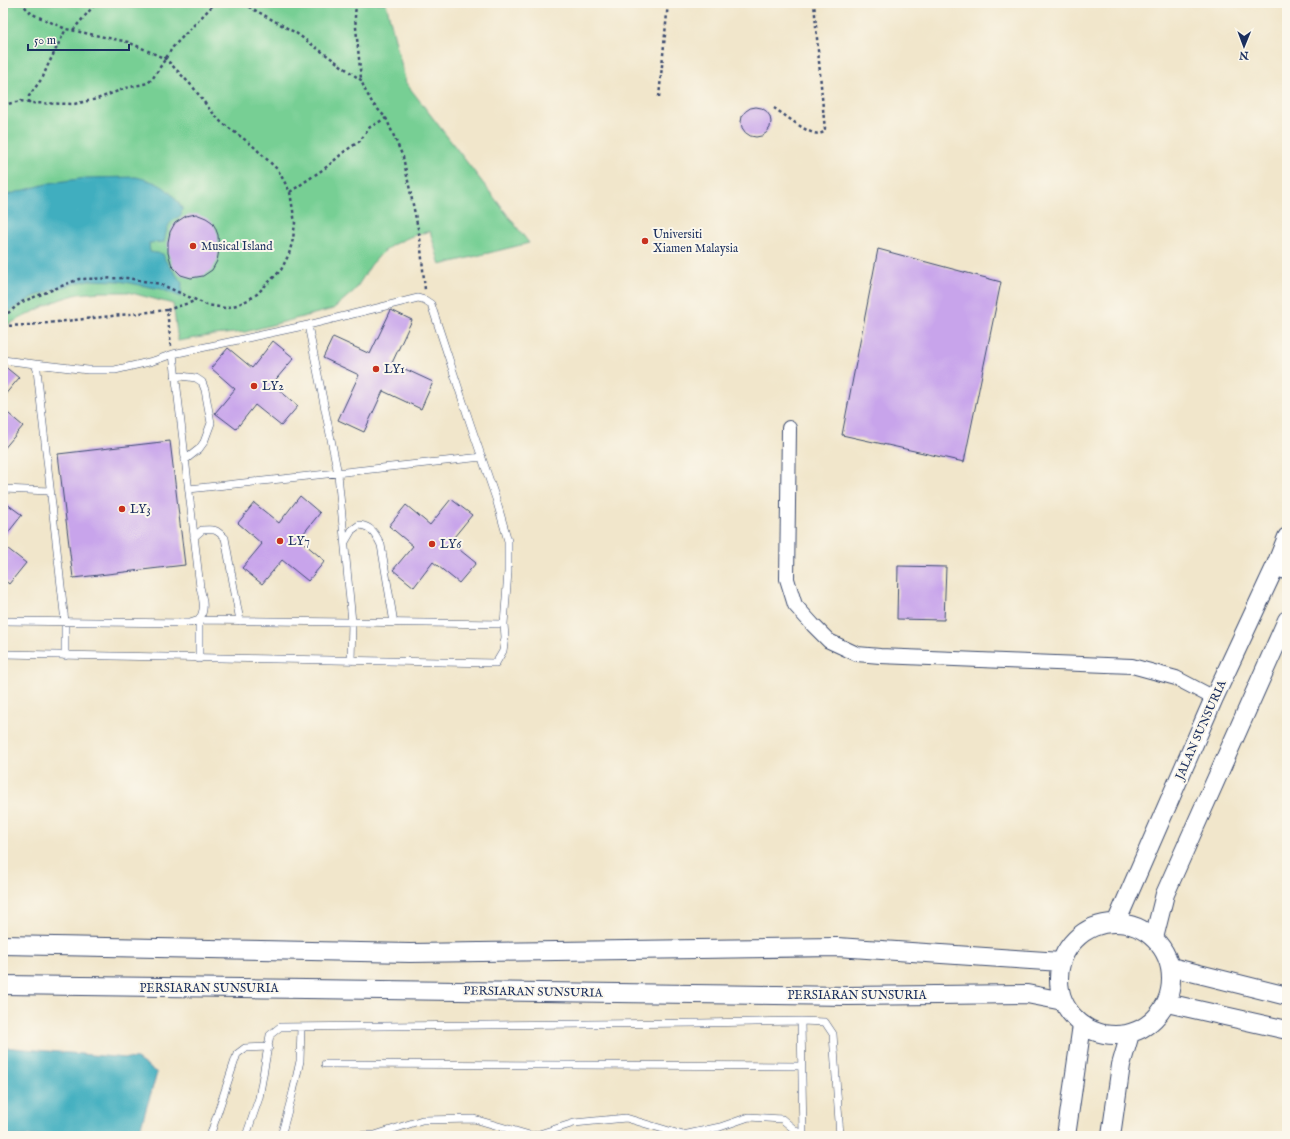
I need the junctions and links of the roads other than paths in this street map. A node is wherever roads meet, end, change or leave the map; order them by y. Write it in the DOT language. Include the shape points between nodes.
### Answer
graph roads {
  1 [pos="308,326"];
  2 [pos="172,354"];
  3 [pos="3,360"];
  4 [pos="35,364"];
  5 [pos="175,378"];
  6 [pos="789,428"];
  7 [pos="482,457"];
  8 [pos="185,460"];
  9 [pos="338,474"];
  10 [pos="3,489"];
  11 [pos="189,489"];
  12 [pos="50,491"];
  13 [pos="194,538"];
  14 [pos="345,542"];
  15 [pos="1285,546"];
  16 [pos="1281,570"];
  17 [pos="199,620"];
  18 [pos="1287,620"];
  19 [pos="3,621"];
  20 [pos="240,621"];
  21 [pos="65,622"];
  22 [pos="352,622"];
  23 [pos="394,623"];
  24 [pos="504,624"];
  25 [pos="3,654"];
  26 [pos="65,656"];
  27 [pos="199,659"];
  28 [pos="351,661"];
  29 [pos="1214,698"];
  30 [pos="1116,923"];
  31 [pos="1154,938"];
  32 [pos="3,945"];
  33 [pos="1061,962"];
  34 [pos="1171,967"];
  35 [pos="3,985"];
  36 [pos="1287,996"];
  37 [pos="1063,1002"];
  38 [pos="1167,1003"];
  39 [pos="801,1021"];
  40 [pos="1082,1025"];
  41 [pos="301,1027"];
  42 [pos="1287,1030"];
  43 [pos="1130,1034"];
  44 [pos="269,1048"];
  45 [pos="325,1064"];
  46 [pos="801,1066"];
  47 [pos="210,1136"];
  48 [pos="246,1136"];
  49 [pos="281,1136"];
  50 [pos="353,1136"];
  51 [pos="802,1136"];
  52 [pos="840,1136"];
  53 [pos="1066,1136"];
  54 [pos="1111,1136"];
  1 -- 2 [label="lane"];
  1 -- 7 [label="lane" via="418,298 432,304"];
  1 -- 9 [label="lane"];
  2 -- 4 [label="lane" via="115,370 88,370"];
  2 -- 5 [label="lane"];
  3 -- 4 [label="lane"];
  4 -- 12 [label="lane"];
  5 -- 8 [label="lane"];
  5 -- 8 [label="lane" via="196,378 202,382 211,423 204,442"];
  6 -- 29 [label="street" via="787,579 795,605 830,641 857,654 880,656 1132,666 1176,678"];
  7 -- 9 [label="lane"];
  7 -- 24 [label="lane" via="508,541"];
  8 -- 11 [label="lane"];
  9 -- 11 [label="lane"];
  9 -- 14 [label="lane"];
  10 -- 12 [label="lane"];
  11 -- 13 [label="lane"];
  12 -- 21 [label="lane"];
  13 -- 17 [label="lane" via="204,607"];
  13 -- 20 [label="lane" via="202,530 209,529 218,530 225,538"];
  14 -- 22 [label="lane"];
  14 -- 23 [label="lane" via="359,524 366,525 377,536 381,545"];
  15 -- 16 [label="street, JALAN SUNSURIA"];
  16 -- 29 [label="street, JALAN SUNSURIA"];
  17 -- 20 [label="lane"];
  17 -- 21 [label="lane" via="190,623"];
  17 -- 27 [label="lane"];
  18 -- 31 [label="street" via="1165,894"];
  19 -- 21 [label="lane"];
  20 -- 22 [label="lane"];
  21 -- 26 [label="lane"];
  22 -- 23 [label="lane"];
  22 -- 28 [label="lane"];
  23 -- 24 [label="lane"];
  24 -- 28 [label="lane" via="503,651 496,663"];
  25 -- 26 [label="lane"];
  26 -- 27 [label="lane"];
  27 -- 28 [label="lane"];
  29 -- 30 [label="street, JALAN SUNSURIA"];
  30 -- 31 [label="street" via="1130,925"];
  30 -- 33 [label="street" via="1104,924 1082,934 1066,951"];
  31 -- 34 [label="street"];
  32 -- 33 [label="street" via="410,953 837,947"];
  33 -- 37 [label="street" via="1059,989"];
  34 -- 36 [label="street"];
  34 -- 38 [label="street" via="1172,985"];
  35 -- 37 [label="street, PERSIARAN SUNSURIA" via="848,996 1027,994"];
  37 -- 40 [label="street" via="1071,1015"];
  38 -- 42 [label="street"];
  38 -- 43 [label="street" via="1158,1016 1145,1027"];
  39 -- 41 [label="lane"];
  39 -- 46 [label="lane"];
  39 -- 52 [label="lane" via="825,1022 833,1034"];
  40 -- 43 [label="street" via="1097,1033 1114,1036"];
  40 -- 53 [label="street"];
  41 -- 44 [label="lane" via="280,1027 270,1035"];
  41 -- 49 [label="lane" via="300,1060"];
  43 -- 54 [label="street" via="1121,1066"];
  44 -- 47 [label="lane" via="245,1048 237,1054"];
  44 -- 48 [label="lane" via="259,1098"];
  45 -- 46 [label="lane"];
  46 -- 51 [label="lane"];
  50 -- 51 [label="lane" via="375,1135 422,1120 474,1119 533,1136 574,1123 626,1118 683,1135 720,1127 749,1117 782,1119"];
}
